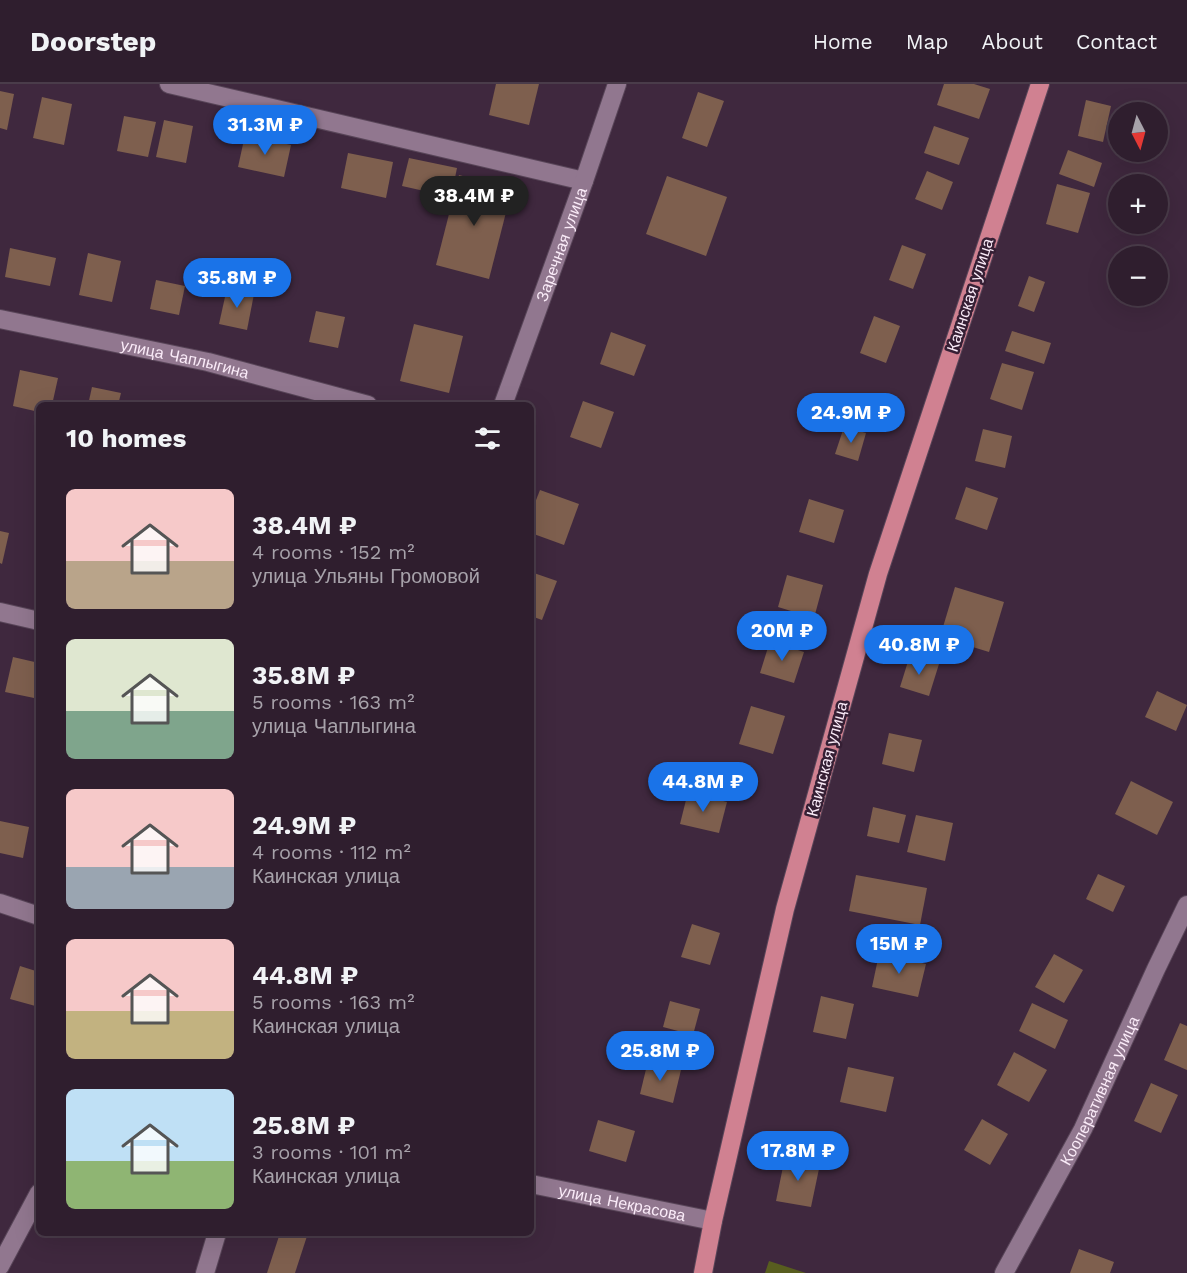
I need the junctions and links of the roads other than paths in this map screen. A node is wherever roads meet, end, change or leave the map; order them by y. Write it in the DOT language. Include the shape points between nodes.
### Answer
graph roads {
  1 [pos="169,84"];
  2 [pos="617,84"];
  3 [pos="1040,84"];
  4 [pos="584,180"];
  5 [pos="0,319"];
  6 [pos="357,402"];
  7 [pos="504,402"];
  8 [pos="0,612"];
  9 [pos="36,620"];
  10 [pos="0,903"];
  11 [pos="1187,905"];
  12 [pos="36,915"];
  13 [pos="534,1185"];
  14 [pos="36,1199"];
  15 [pos="713,1221"];
  16 [pos="216,1236"];
  17 [pos="0,1266"];
  18 [pos="205,1273"];
  19 [pos="703,1273"];
  20 [pos="1004,1273"];
  1 -- 4 [label="street"];
  2 -- 4 [label="street, Заречная улица"];
  3 -- 15 [label="main road, Каинская улица" via="878,574 785,909"];
  4 -- 7 [label="street, Заречная улица"];
  5 -- 6 [label="street, улица Чаплыгина" via="208,362"];
  8 -- 9 [label="street"];
  10 -- 12 [label="street"];
  11 -- 20 [label="street, Кооперативная улица" via="1083,1129"];
  13 -- 15 [label="street, улица Некрасова"];
  14 -- 17 [label="street"];
  15 -- 19 [label="main road, Каинская улица"];
  16 -- 18 [label="street"];
}
